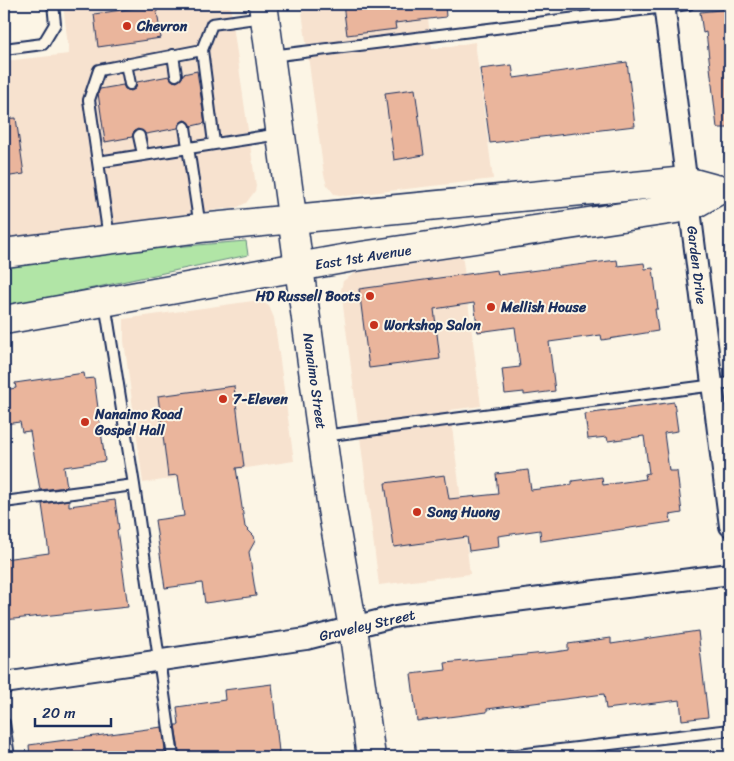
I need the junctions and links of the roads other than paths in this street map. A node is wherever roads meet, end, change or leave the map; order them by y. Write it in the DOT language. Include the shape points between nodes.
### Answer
graph roads {
  1 [pos="53,4"];
  2 [pos="689,4"];
  3 [pos="664,5"];
  4 [pos="264,10"];
  5 [pos="4,49"];
  6 [pos="202,50"];
  7 [pos="174,55"];
  8 [pos="270,56"];
  9 [pos="126,64"];
  10 [pos="176,75"];
  11 [pos="130,84"];
  12 [pos="185,127"];
  13 [pos="281,134"];
  14 [pos="140,136"];
  15 [pos="214,143"];
  16 [pos="188,147"];
  17 [pos="143,154"];
  18 [pos="98,162"];
  19 [pos="724,190"];
  20 [pos="688,194"];
  21 [pos="292,220"];
  22 [pos="200,228"];
  23 [pos="109,239"];
  24 [pos="4,253"];
  25 [pos="299,268"];
  26 [pos="105,303"];
  27 [pos="4,320"];
  28 [pos="721,384"];
  29 [pos="322,436"];
  30 [pos="134,485"];
  31 [pos="4,502"];
  32 [pos="730,526"];
  33 [pos="730,574"];
  34 [pos="353,628"];
  35 [pos="159,660"];
  36 [pos="4,684"];
  37 [pos="4,723"];
  38 [pos="730,730"];
  39 [pos="8,757"];
  40 [pos="173,757"];
  41 [pos="371,757"];
  42 [pos="500,757"];
  1 -- 5 [label="lane" via="55,24 43,44"];
  2 -- 3 [label="lane"];
  3 -- 8 [label="lane"];
  3 -- 20 [label="street, Garden Drive"];
  4 -- 6 [label="lane" via="212,24"];
  4 -- 8 [label="main road, Nanaimo Street"];
  6 -- 7 [label="lane"];
  6 -- 15 [label="lane"];
  7 -- 9 [label="lane"];
  7 -- 10 [label="lane"];
  8 -- 13 [label="main road, Nanaimo Street"];
  9 -- 11 [label="lane"];
  9 -- 18 [label="lane" via="99,70 89,100"];
  12 -- 16 [label="lane"];
  13 -- 15 [label="lane"];
  13 -- 21 [label="main road, Nanaimo Street"];
  14 -- 17 [label="lane"];
  15 -- 16 [label="lane"];
  16 -- 17 [label="lane"];
  16 -- 22 [label="lane"];
  17 -- 18 [label="lane"];
  18 -- 23 [label="lane"];
  19 -- 20 [label="main road, East 1st Avenue"];
  20 -- 21 [label="main road, East 1st Avenue"];
  20 -- 25 [label="main road, East 1st Avenue"];
  20 -- 28 [label="street, Garden Drive"];
  21 -- 22 [label="main road, East 1st Avenue"];
  21 -- 25 [label="main road, Nanaimo Street"];
  22 -- 23 [label="main road, East 1st Avenue"];
  23 -- 24 [label="main road, East 1st Avenue"];
  25 -- 26 [label="main road, East 1st Avenue"];
  25 -- 29 [label="main road, Nanaimo Street"];
  26 -- 27 [label="main road, East 1st Avenue"];
  26 -- 30 [label="lane"];
  28 -- 29 [label="lane"];
  28 -- 32 [label="street, Garden Drive"];
  29 -- 34 [label="main road, Nanaimo Street"];
  30 -- 31 [label="lane"];
  30 -- 35 [label="lane"];
  33 -- 34 [label="street, Graveley Street" via="408,614"];
  34 -- 35 [label="street, Graveley Street" via="306,639"];
  34 -- 41 [label="main road, Nanaimo Street"];
  35 -- 36 [label="street, Graveley Street"];
  35 -- 40 [label="lane"];
  37 -- 39 [label="lane"];
  38 -- 42 [label="lane"];
}
